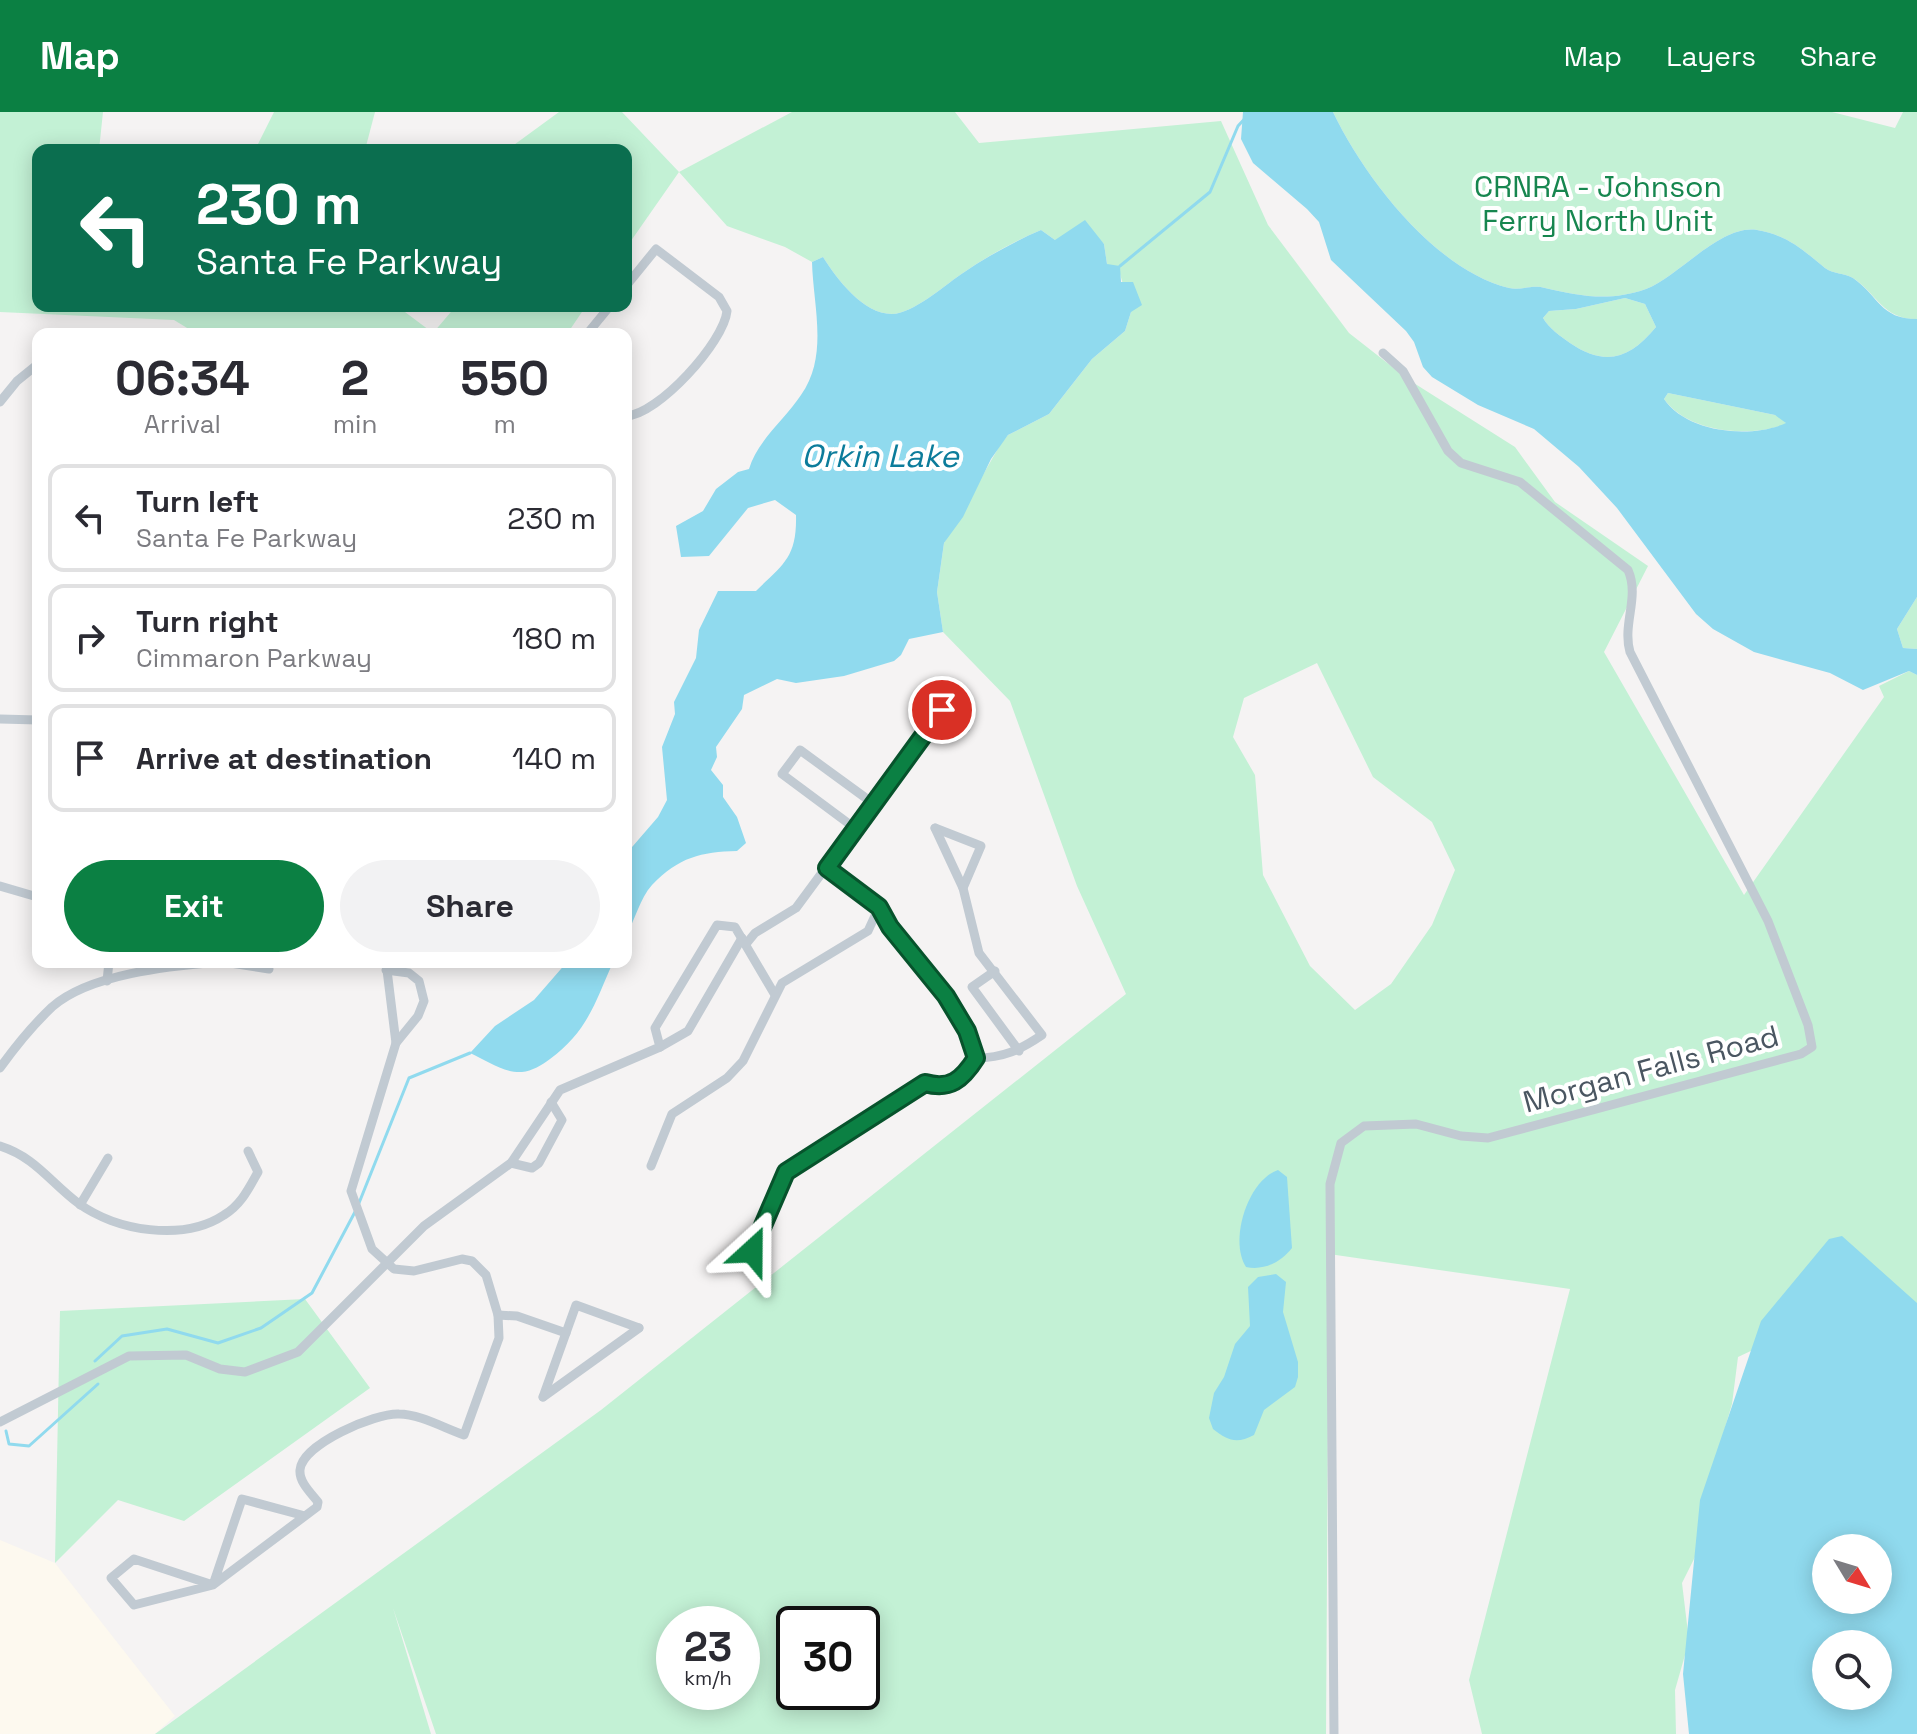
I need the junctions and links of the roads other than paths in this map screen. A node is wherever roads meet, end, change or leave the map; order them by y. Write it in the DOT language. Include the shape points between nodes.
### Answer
graph roads {
  1 [pos="632,279"];
  2 [pos="605,312"];
  3 [pos="592,328"];
  4 [pos="1383,353"];
  5 [pos="32,369"];
  6 [pos="0,402"];
  7 [pos="632,415"];
  8 [pos="0,719"];
  9 [pos="32,720"];
  10 [pos="966,728"];
  11 [pos="874,804"];
  12 [pos="856,829"];
  13 [pos="827,868"];
  14 [pos="0,886"];
  15 [pos="963,888"];
  16 [pos="32,895"];
  17 [pos="879,907"];
  18 [pos="744,941"];
  19 [pos="108,968"];
  20 [pos="185,968"];
  21 [pos="262,968"];
  22 [pos="386,968"];
  23 [pos="393,968"];
  24 [pos="269,969"];
  25 [pos="995,971"];
  26 [pos="107,981"];
  27 [pos="775,995"];
  28 [pos="396,1043"];
  29 [pos="660,1047"];
  30 [pos="1019,1051"];
  31 [pos="976,1058"];
  32 [pos="0,1068"];
  33 [pos="551,1102"];
  34 [pos="0,1146"];
  35 [pos="248,1151"];
  36 [pos="108,1158"];
  37 [pos="511,1163"];
  38 [pos="651,1166"];
  39 [pos="80,1205"];
  40 [pos="752,1251"];
  41 [pos="384,1262"];
  42 [pos="498,1315"];
  43 [pos="566,1333"];
  44 [pos="1,1422"];
  45 [pos="305,1516"];
  46 [pos="213,1585"];
  47 [pos="1334,1734"];
  1 -- 7 [label="street" via="656,249 719,297 727,311 719,333 675,387 647,412"];
  2 -- 3 [label="street"];
  4 -- 47 [label="street, Morgan Falls Road" via="1403,371 1448,451 1461,463 1520,482 1628,570 1634,588 1627,628 1630,652 1768,921 1812,1047 1488,1138 1395,1122 1364,1126 1341,1143 1330,1184"];
  5 -- 6 [label="street"];
  8 -- 9 [label="street"];
  10 -- 11 [label="street" via="956,714 942,710"];
  11 -- 12 [label="street"];
  11 -- 12 [label="street" via="800,750 782,774"];
  12 -- 13 [label="street"];
  13 -- 17 [label="street"];
  13 -- 18 [label="street" via="796,908"];
  14 -- 16 [label="street"];
  15 -- 15 [label="street" via="981,846 935,828 951,864"];
  15 -- 25 [label="street" via="979,953"];
  17 -- 27 [label="street" via="868,931 782,983"];
  17 -- 31 [label="street" via="946,996"];
  18 -- 27 [label="street"];
  18 -- 29 [label="street" via="688,1031"];
  18 -- 29 [label="street" via="735,927 717,925 655,1028"];
  19 -- 26 [label="street"];
  20 -- 26 [label="street"];
  21 -- 24 [label="street"];
  22 -- 28 [label="street"];
  23 -- 28 [label="street" via="409,973 423,991 418,1016"];
  25 -- 30 [label="street" via="1042,1035"];
  25 -- 30 [label="street" via="972,987"];
  26 -- 32 [label="street" via="81,988 54,1006"];
  27 -- 38 [label="street" via="743,1061 727,1078 672,1114"];
  28 -- 41 [label="street" via="353,1173 353,1199 361,1222"];
  29 -- 33 [label="street" via="560,1090"];
  30 -- 31 [label="street"];
  31 -- 40 [label="street" via="956,1082 942,1088 925,1083 786,1172"];
  33 -- 37 [label="street"];
  33 -- 37 [label="street" via="562,1120 539,1163 532,1168"];
  34 -- 39 [label="street" via="23,1153"];
  35 -- 39 [label="street" via="258,1172 242,1200 201,1226 156,1230 115,1223"];
  36 -- 39 [label="street"];
  37 -- 41 [label="street"];
  41 -- 42 [label="street" via="402,1272 472,1261 486,1275"];
  41 -- 44 [label="street" via="298,1352 259,1369 220,1369 186,1355 129,1356"];
  42 -- 43 [label="street"];
  42 -- 45 [label="street" via="499,1338 464,1435 402,1413 334,1435 307,1455 300,1469 318,1502"];
  43 -- 43 [label="street" via="543,1397 639,1328 576,1305"];
  45 -- 46 [label="street"];
  45 -- 46 [label="street" via="242,1499"];
  46 -- 46 [label="street" via="134,1605 111,1578 134,1559"];
}
